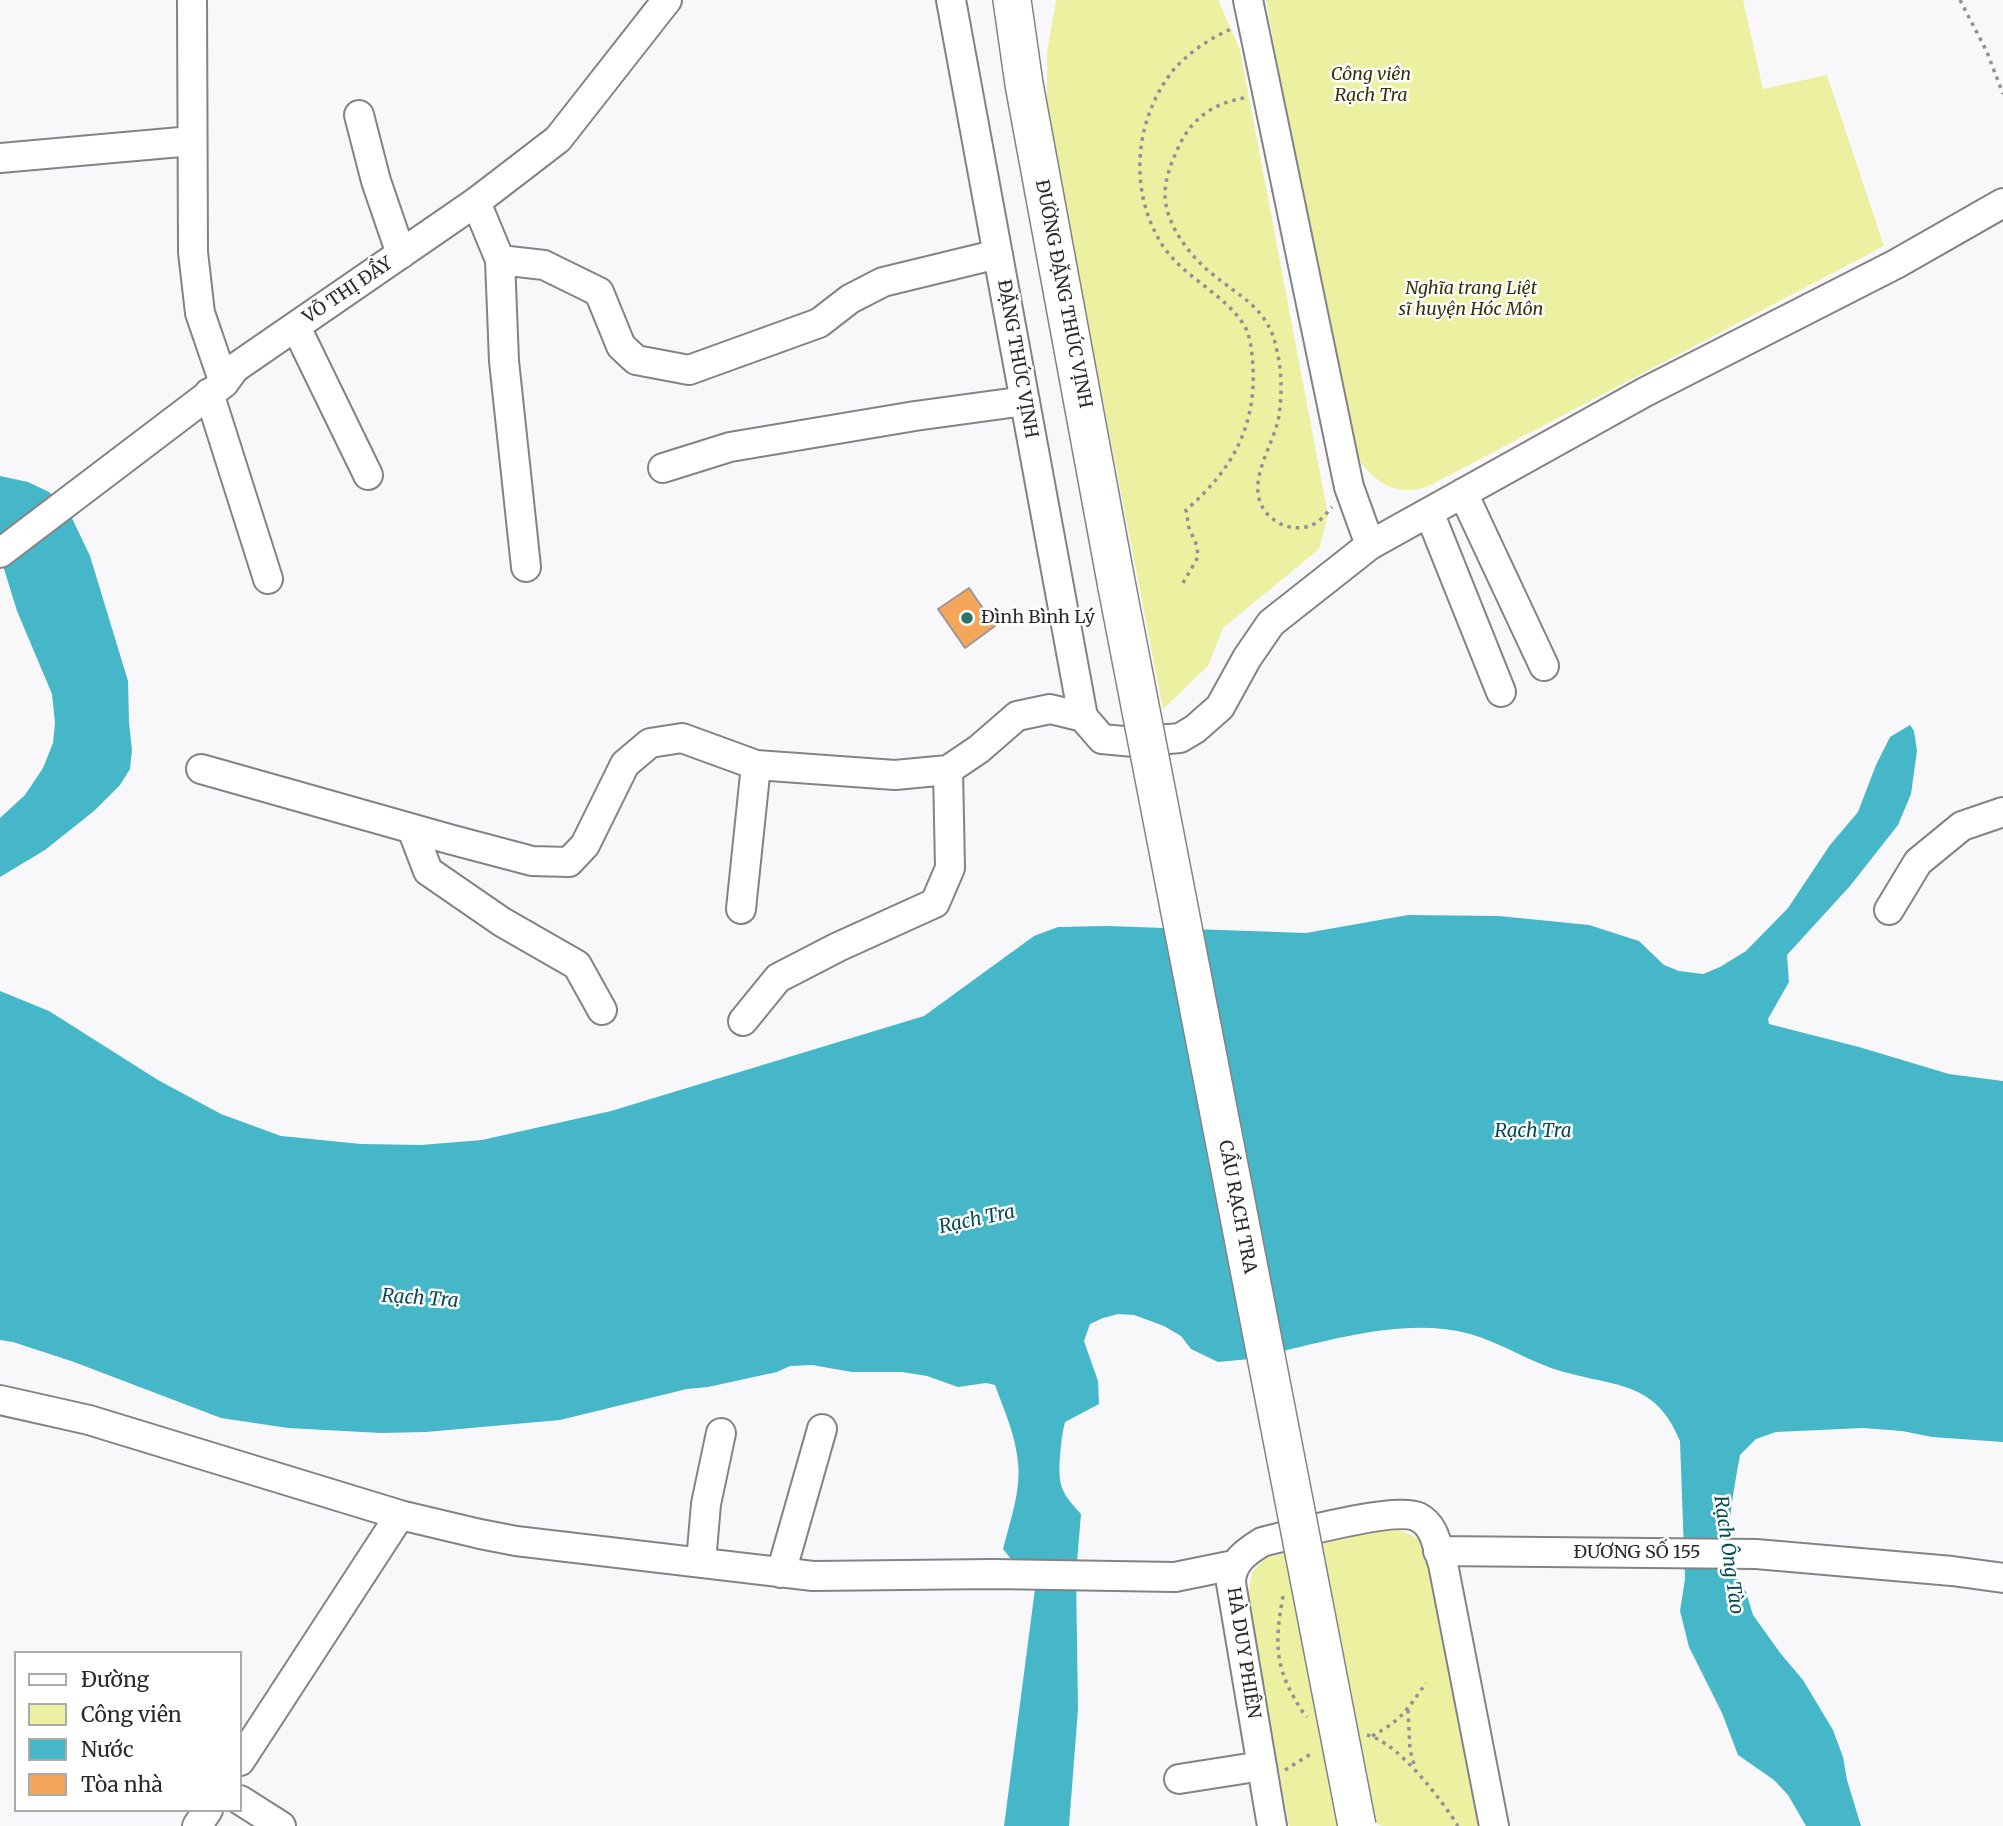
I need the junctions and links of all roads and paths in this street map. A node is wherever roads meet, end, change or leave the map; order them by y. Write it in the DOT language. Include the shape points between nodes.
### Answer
graph roads {
  1 [pos="192,0"];
  2 [pos="667,0"];
  3 [pos="951,0"];
  4 [pos="1960,0"];
  5 [pos="1016,5"];
  6 [pos="1250,11"];
  7 [pos="2003,94"];
  8 [pos="1269,99"];
  9 [pos="359,115"];
  10 [pos="192,141"];
  11 [pos="0,158"];
  12 [pos="476,202"];
  13 [pos="2003,203"];
  14 [pos="401,254"];
  15 [pos="998,254"];
  16 [pos="500,260"];
  17 [pos="296,327"];
  18 [pos="217,388"];
  19 [pos="1025,401"];
  20 [pos="663,468"];
  21 [pos="368,475"];
  22 [pos="1349,486"];
  23 [pos="1463,493"];
  24 [pos="1429,512"];
  25 [pos="1370,545"];
  26 [pos="0,553"];
  27 [pos="526,567"];
  28 [pos="268,579"];
  29 [pos="1182,583"];
  30 [pos="1117,587"];
  31 [pos="1544,666"];
  32 [pos="1501,692"];
  33 [pos="1083,717"];
  34 [pos="756,765"];
  35 [pos="201,769"];
  36 [pos="948,770"];
  37 [pos="2003,812"];
  38 [pos="412,829"];
  39 [pos="741,909"];
  40 [pos="1889,910"];
  41 [pos="601,1010"];
  42 [pos="743,1021"];
  43 [pos="0,1400"];
  44 [pos="822,1429"];
  45 [pos="722,1433"];
  46 [pos="400,1515"];
  47 [pos="1438,1552"];
  48 [pos="701,1562"];
  49 [pos="1234,1564"];
  50 [pos="781,1573"];
  51 [pos="2003,1578"];
  52 [pos="1426,1683"];
  53 [pos="1408,1709"];
  54 [pos="1372,1736"];
  55 [pos="1321,1747"];
  56 [pos="242,1758"];
  57 [pos="1416,1770"];
  58 [pos="1263,1775"];
  59 [pos="1179,1779"];
  60 [pos="242,1801"];
  61 [pos="281,1826"];
  62 [pos="1272,1826"];
  63 [pos="1357,1826"];
  64 [pos="1494,1826"];
  1 -- 10 [label="street"];
  2 -- 12 [label="street, VÕ THỊ ĐẦY" via="558,139"];
  3 -- 15 [label="street, ĐẶNG THÚC VỊNH"];
  4 -- 7 [label="path"];
  5 -- 30 [label="main road, ĐƯỜNG ĐẶNG THÚC VỊNH" via="1024,84"];
  6 -- 8 [label="street"];
  6 -- 29 [label="path" via="1237,26 1213,38 1172,72 1157,96 1139,149 1143,199 1162,245 1231,309 1245,327 1252,349 1252,399 1246,429 1216,480 1186,510 1198,557"];
  8 -- 22 [label="street"];
  8 -- 22 [label="path" via="1226,102 1204,113 1183,138 1170,166 1167,204 1180,241 1209,272 1261,313 1278,351 1279,417 1259,477 1264,510 1286,527 1303,528 1320,521"];
  9 -- 14 [label="street"];
  10 -- 11 [label="street"];
  10 -- 18 [label="street" via="193,252 200,313"];
  12 -- 14 [label="street, VÕ THỊ ĐẦY"];
  12 -- 16 [label="street"];
  13 -- 23 [label="street"];
  14 -- 17 [label="street, VÕ THỊ ĐẦY"];
  15 -- 16 [label="street" via="883,282 849,299 819,323 689,370 636,360 621,346 599,292 544,265"];
  15 -- 19 [label="street, ĐẶNG THÚC VỊNH"];
  16 -- 27 [label="street" via="504,361"];
  17 -- 18 [label="street, VÕ THỊ ĐẦY" via="235,368"];
  17 -- 21 [label="street"];
  18 -- 26 [label="street, VÕ THỊ ĐẦY"];
  18 -- 28 [label="street"];
  19 -- 20 [label="street" via="730,447"];
  19 -- 33 [label="street, ĐẶNG THÚC VỊNH"];
  22 -- 25 [label="street"];
  23 -- 24 [label="street"];
  23 -- 31 [label="street"];
  24 -- 25 [label="street"];
  24 -- 32 [label="street"];
  25 -- 33 [label="street" via="1271,623 1220,708 1195,729 1180,737 1113,740 1102,738"];
  30 -- 63 [label="main road, CẦU RẠCH TRA, bridge"];
  33 -- 36 [label="street" via="1050,709 1017,716"];
  34 -- 36 [label="street" via="895,775"];
  34 -- 38 [label="street" via="682,738 650,743 625,764 585,845 569,862 532,861"];
  34 -- 39 [label="street"];
  35 -- 38 [label="street"];
  36 -- 42 [label="street" via="950,868 935,902 778,978"];
  37 -- 40 [label="street" via="1962,826 1918,862"];
  38 -- 41 [label="street" via="428,871 502,922 577,965"];
  43 -- 46 [label="street" via="89,1420"];
  44 -- 50 [label="street"];
  45 -- 48 [label="street" via="706,1504"];
  46 -- 48 [label="street" via="516,1541"];
  46 -- 56 [label="street"];
  47 -- 49 [label="street, HÀ DUY PHIÊN" via="1429,1526 1417,1516 1397,1516 1359,1519 1262,1542"];
  47 -- 51 [label="street, ĐƯƠNG SỐ 155" via="1731,1553"];
  47 -- 64 [label="street"];
  48 -- 50 [label="street"];
  49 -- 50 [label="street" via="1175,1577"];
  49 -- 58 [label="street, HÀ DUY PHIÊN" via="1231,1583"];
  52 -- 53 [label="path"];
  53 -- 54 [label="path"];
  53 -- 57 [label="path"];
  55 -- 58 [label="path"];
  58 -- 59 [label="street"];
  58 -- 62 [label="street, HÀ DUY PHIÊN"];
  60 -- 61 [label="street"];
}
